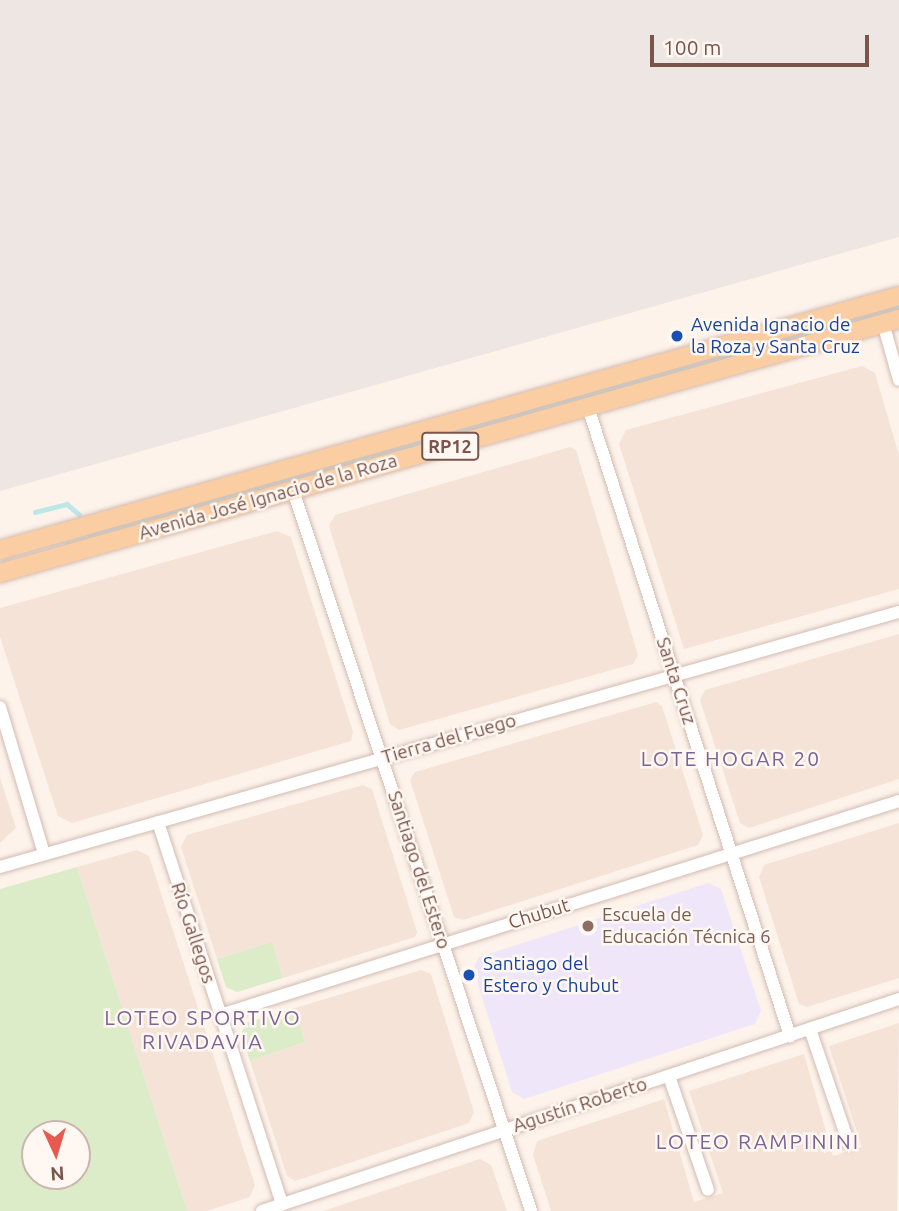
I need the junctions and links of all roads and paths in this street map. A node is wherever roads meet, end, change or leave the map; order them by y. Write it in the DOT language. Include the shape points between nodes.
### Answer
graph roads {
  1 [pos="899,296"];
  2 [pos="891,321"];
  3 [pos="899,380"];
  4 [pos="588,407"];
  5 [pos="293,490"];
  6 [pos="0,550"];
  7 [pos="0,573"];
  8 [pos="899,612"];
  9 [pos="674,676"];
  10 [pos="0,707"];
  11 [pos="382,758"];
  12 [pos="899,801"];
  13 [pos="158,822"];
  14 [pos="732,853"];
  15 [pos="44,854"];
  16 [pos="0,867"];
  17 [pos="443,944"];
  18 [pos="899,999"];
  19 [pos="220,1015"];
  20 [pos="810,1029"];
  21 [pos="790,1035"];
  22 [pos="669,1076"];
  23 [pos="504,1130"];
  24 [pos="849,1144"];
  25 [pos="708,1190"];
  26 [pos="282,1204"];
  27 [pos="262,1211"];
  28 [pos="531,1211"];
  1 -- 6 [label="main road, Avenida José Ignacio de la Roza / RP12"];
  2 -- 3 [label="street"];
  2 -- 4 [label="main road, Avenida José Ignacio de la Roza / RP12"];
  4 -- 5 [label="main road, Avenida José Ignacio de la Roza / RP12"];
  4 -- 9 [label="street, Santa Cruz"];
  5 -- 7 [label="main road, Avenida José Ignacio de la Roza / RP12"];
  5 -- 11 [label="street, Santiago del Estero"];
  8 -- 9 [label="street, Tierra del Fuego"];
  9 -- 11 [label="street, Tierra del Fuego"];
  9 -- 14 [label="street, Santa Cruz"];
  10 -- 15 [label="street"];
  11 -- 13 [label="street, Tierra del Fuego"];
  11 -- 17 [label="street, Santiago del Estero"];
  12 -- 14 [label="street, Chubut"];
  13 -- 15 [label="street, Tierra del Fuego"];
  13 -- 19 [label="street, Río Gallegos"];
  14 -- 17 [label="street, Chubut"];
  14 -- 21 [label="street, Santa Cruz"];
  15 -- 16 [label="street, Tierra del Fuego"];
  17 -- 19 [label="street, Chubut"];
  17 -- 23 [label="street, Santiago del Estero"];
  18 -- 20 [label="street, Agustín Roberto"];
  19 -- 26 [label="street, Río Gallegos"];
  20 -- 21 [label="street, Agustín Roberto"];
  20 -- 24 [label="street"];
  21 -- 22 [label="street, Agustín Roberto"];
  22 -- 23 [label="street, Agustín Roberto"];
  22 -- 25 [label="street"];
  23 -- 26 [label="street, Agustín Roberto"];
  23 -- 28 [label="street, Santiago del Estero"];
  26 -- 27 [label="street, Agustín Roberto"];
}
